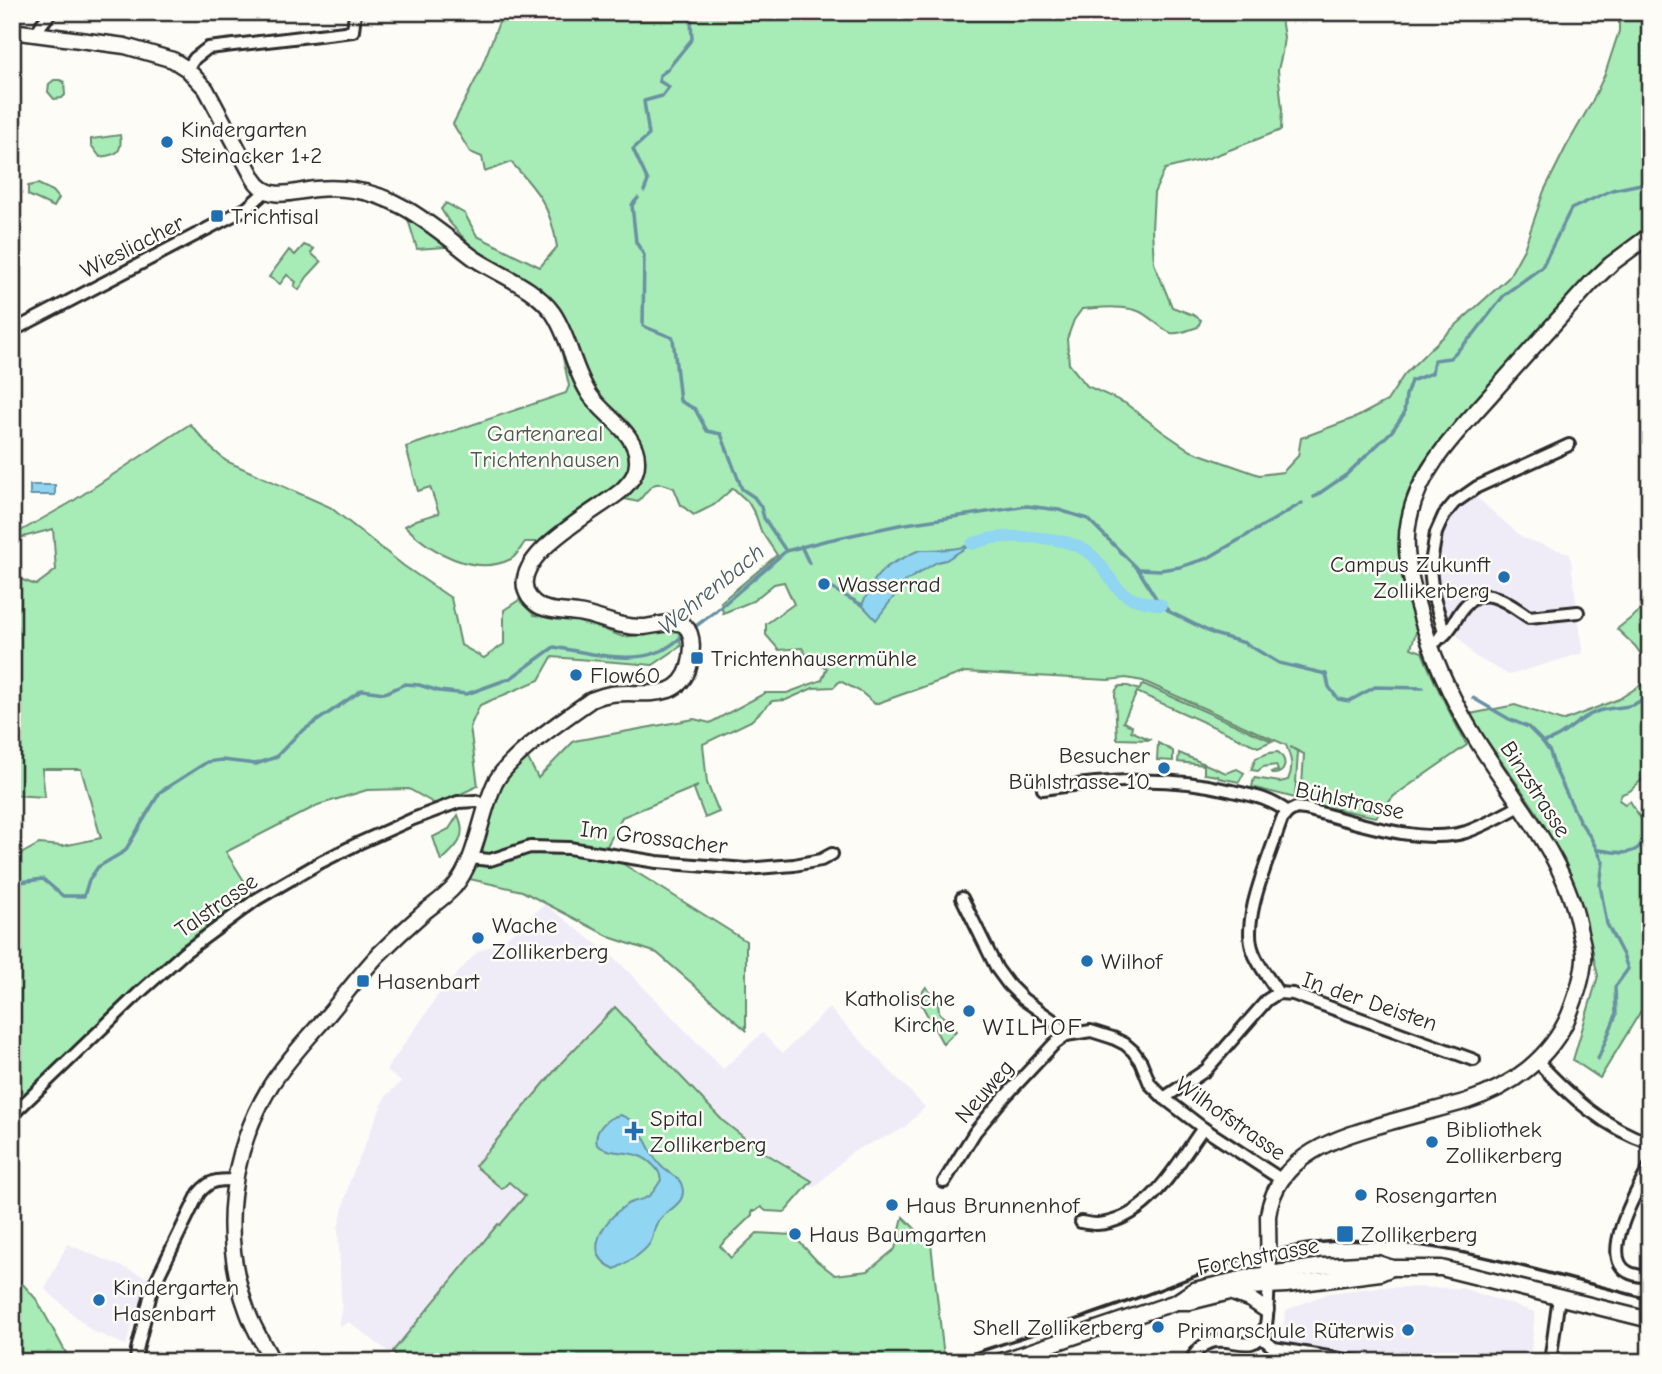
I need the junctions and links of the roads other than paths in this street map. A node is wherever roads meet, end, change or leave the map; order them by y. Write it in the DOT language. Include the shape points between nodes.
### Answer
graph roads {
  1 [pos="51,12"];
  2 [pos="355,12"];
  3 [pos="12,31"];
  4 [pos="37,34"];
  5 [pos="187,69"];
  6 [pos="265,191"];
  7 [pos="1650,235"];
  8 [pos="12,331"];
  9 [pos="1569,445"];
  10 [pos="1578,612"];
  11 [pos="1433,643"];
  12 [pos="1043,789"];
  13 [pos="487,806"];
  14 [pos="1520,806"];
  15 [pos="1288,812"];
  16 [pos="832,853"];
  17 [pos="470,858"];
  18 [pos="962,898"];
  19 [pos="1278,993"];
  20 [pos="1066,1035"];
  21 [pos="1474,1060"];
  22 [pos="1537,1061"];
  23 [pos="1164,1098"];
  24 [pos="12,1115"];
  25 [pos="1203,1128"];
  26 [pos="1650,1143"];
  27 [pos="1650,1167"];
  28 [pos="234,1180"];
  29 [pos="1282,1180"];
  30 [pos="944,1182"];
  31 [pos="1081,1222"];
  32 [pos="1650,1277"];
  33 [pos="1268,1280"];
  34 [pos="1230,1292"];
  35 [pos="1559,1297"];
  36 [pos="1176,1302"];
  37 [pos="1266,1310"];
  38 [pos="1650,1320"];
  39 [pos="1261,1337"];
  40 [pos="136,1362"];
  41 [pos="273,1362"];
  42 [pos="999,1362"];
  43 [pos="1191,1362"];
  44 [pos="1358,1362"];
  45 [pos="1550,1362"];
  1 -- 4 [label="street"];
  2 -- 5 [label="street" via="353,31 208,48"];
  3 -- 4 [label="main road"];
  4 -- 5 [label="main road" via="134,48"];
  5 -- 6 [label="main road" via="206,89 258,186"];
  6 -- 8 [label="street, Wiesliacher" via="239,213"];
  6 -- 13 [label="main road" via="286,194 334,188 389,199 477,261 528,290 559,322 590,395 635,449 638,459 632,479 572,523 531,565 525,580 528,596 541,607 617,625 682,624 689,635 688,669 676,686 659,692 591,700 516,758 497,780"];
  7 -- 11 [label="main road, Binzstrasse" via="1611,264 1577,299 1442,450 1419,488 1406,539 1413,589"];
  9 -- 11 [label="street" via="1477,488 1444,515 1430,569 1444,631"];
  10 -- 11 [label="street" via="1530,617 1488,594 1465,606 1451,629"];
  11 -- 14 [label="main road, Binzstrasse" via="1460,710"];
  12 -- 15 [label="street, Bühlstrasse" via="1116,780 1174,782 1269,800"];
  13 -- 17 [label="main road"];
  13 -- 24 [label="street, Talstrasse" via="458,802 413,819 321,862 257,900 185,952"];
  14 -- 15 [label="street, Bühlstrasse" via="1466,832 1444,835 1392,831 1305,809"];
  14 -- 22 [label="main road, Binzstrasse" via="1556,860 1570,892 1585,957 1565,1023"];
  15 -- 19 [label="street, In der Deisten" via="1278,830 1250,925 1253,951"];
  16 -- 17 [label="street, Im Grossacher" via="821,860 746,869 657,862 569,848 530,847 490,860"];
  17 -- 28 [label="main road" via="454,886 378,955 273,1083 250,1127"];
  18 -- 20 [label="street" via="1008,984"];
  19 -- 21 [label="street, In der Deisten" via="1293,994"];
  19 -- 23 [label="street" via="1206,1070"];
  20 -- 23 [label="street, Wilhofstrasse" via="1091,1031 1125,1044"];
  20 -- 30 [label="street, Neuweg" via="975,1132"];
  22 -- 26 [label="street" via="1587,1110"];
  22 -- 29 [label="main road, Binzstrasse" via="1486,1095 1328,1142 1306,1155"];
  23 -- 25 [label="street, Wilhofstrasse"];
  25 -- 29 [label="street, Wilhofstrasse"];
  25 -- 31 [label="street" via="1145,1204 1116,1219"];
  27 -- 32 [label="street" via="1621,1224 1618,1251 1626,1272"];
  28 -- 40 [label="street" via="207,1184 199,1193 152,1289"];
  28 -- 41 [label="main road" via="231,1235 236,1268 247,1310"];
  29 -- 33 [label="main road, Binzstrasse" via="1269,1205"];
  33 -- 34 [label="main road, Forchstrasse"];
  33 -- 35 [label="main road, Forchstrasse" via="1441,1268"];
  33 -- 36 [label="main road, Forchstrasse" via="1227,1281 1194,1290"];
  33 -- 37 [label="street"];
  34 -- 36 [label="main road, Forchstrasse"];
  34 -- 37 [label="main road"];
  35 -- 38 [label="main road, Forchstrasse"];
  35 -- 45 [label="street"];
  36 -- 42 [label="main road, Forchstrasse"];
  37 -- 39 [label="street"];
  39 -- 43 [label="street" via="1242,1344 1209,1342 1195,1352"];
  39 -- 44 [label="street" via="1274,1348"];
}
